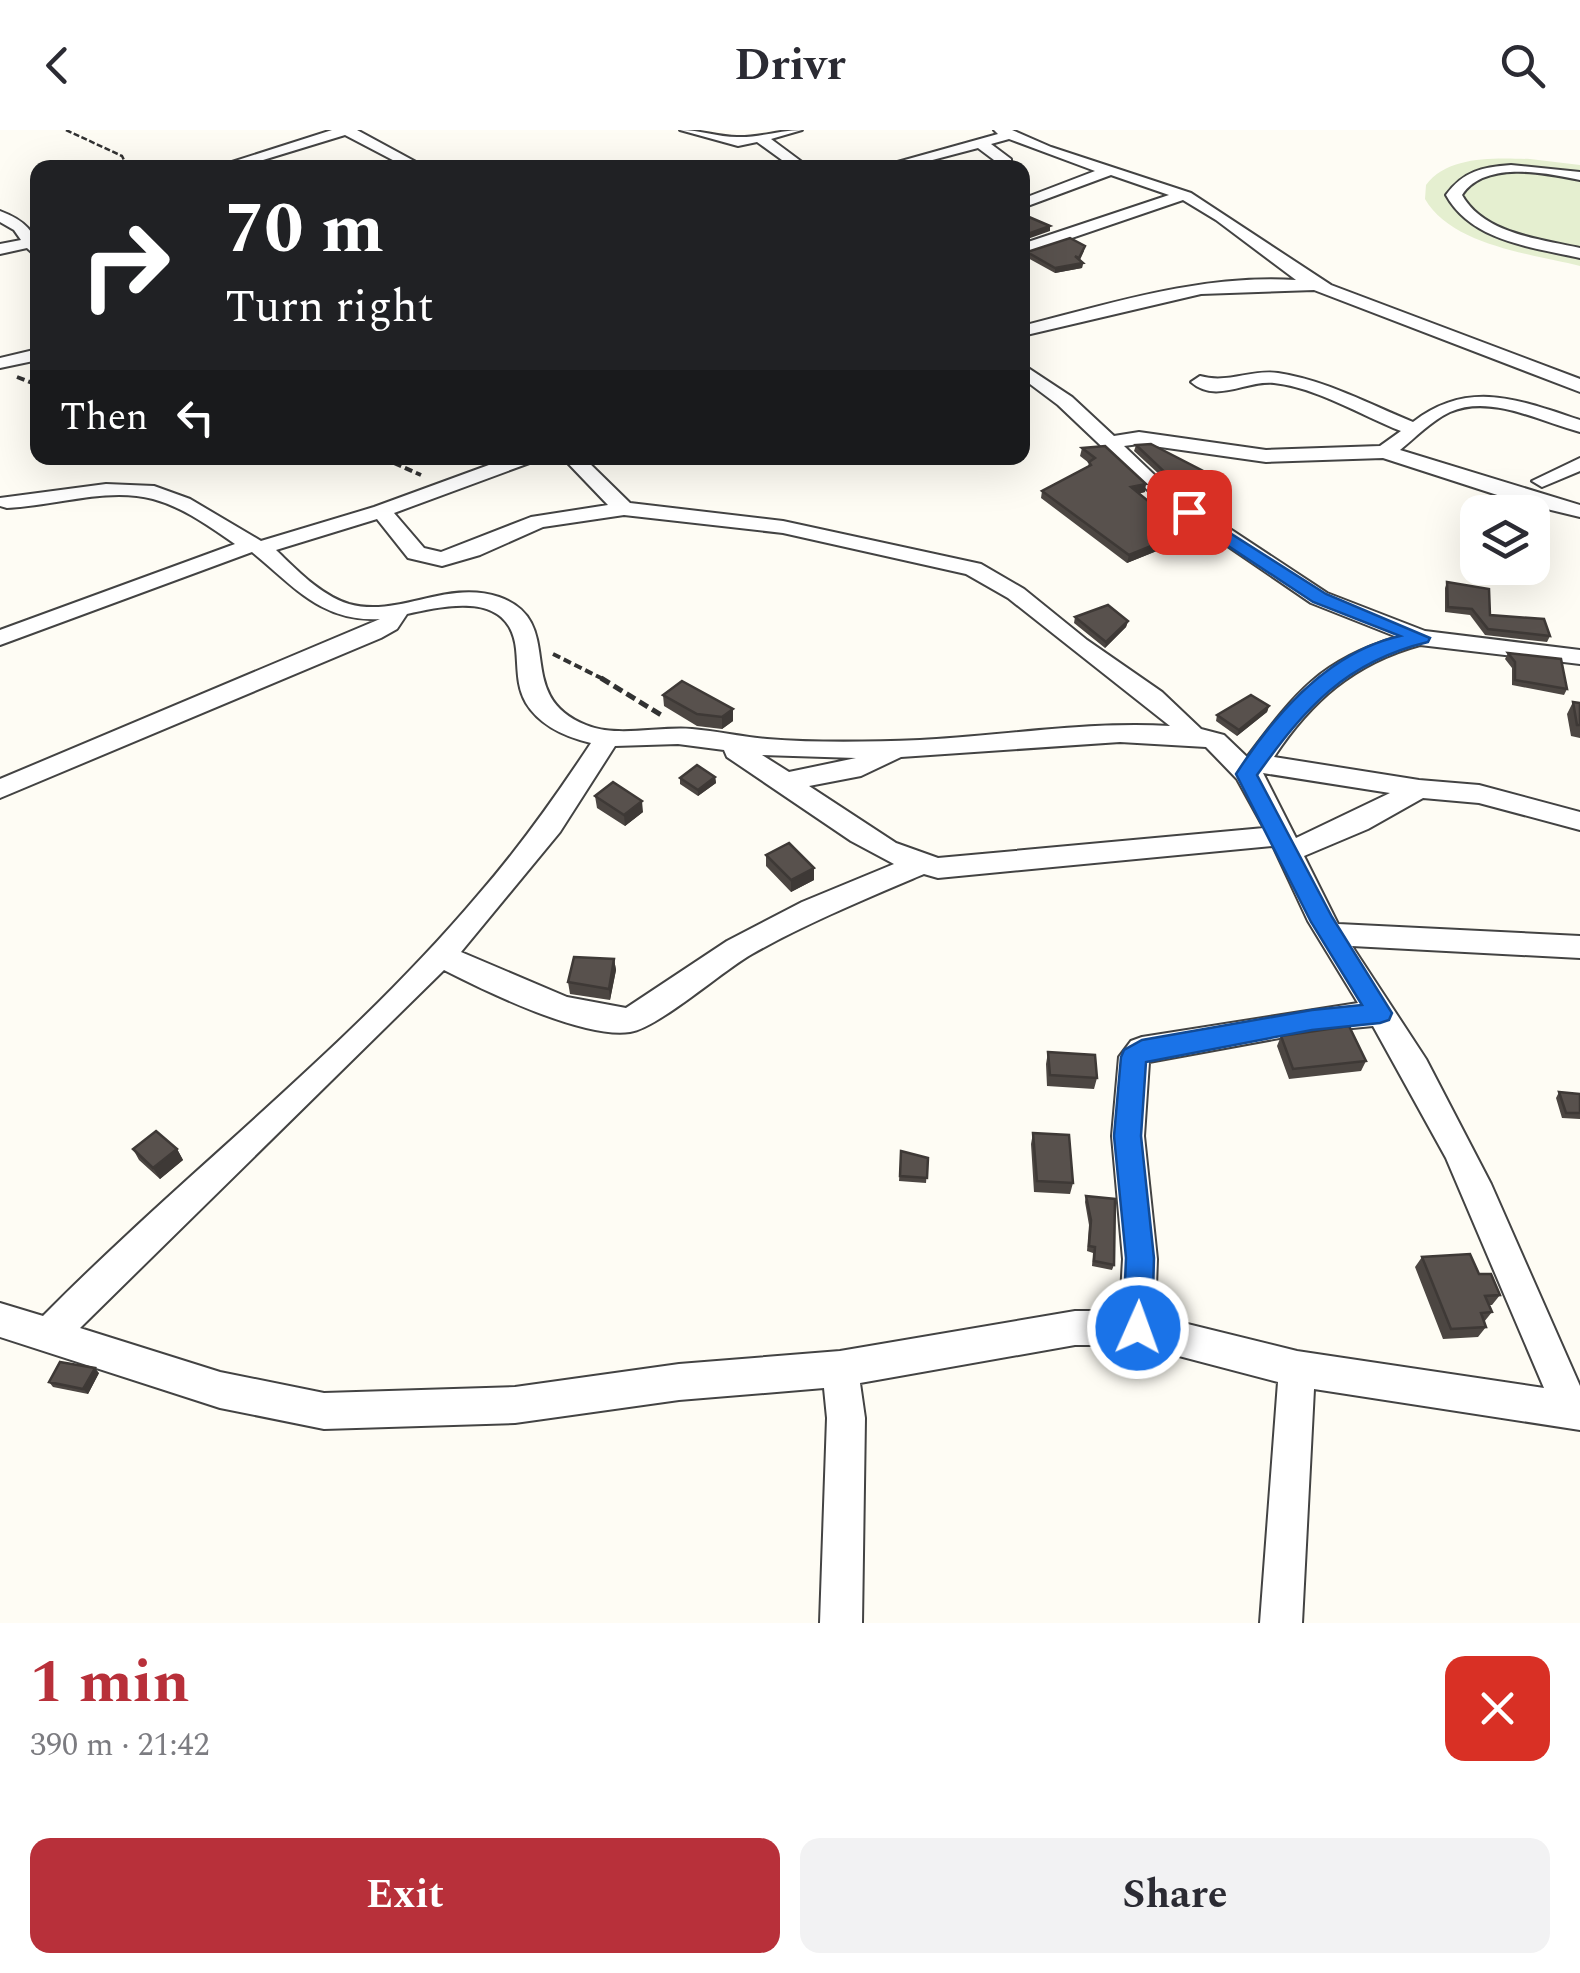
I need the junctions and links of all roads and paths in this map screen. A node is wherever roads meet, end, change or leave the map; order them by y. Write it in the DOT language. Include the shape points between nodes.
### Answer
graph roads {
  1 [pos="66,130"];
  2 [pos="346,130"];
  3 [pos="687,130"];
  4 [pos="795,130"];
  5 [pos="1006,132"];
  6 [pos="762,139"];
  7 [pos="981,142"];
  8 [pos="124,160"];
  9 [pos="247,160"];
  10 [pos="404,160"];
  11 [pos="792,160"];
  12 [pos="913,160"];
  13 [pos="1004,160"];
  14 [pos="1112,168"];
  15 [pos="1580,176"];
  16 [pos="1183,195"];
  17 [pos="1030,199"];
  18 [pos="0,216"];
  19 [pos="28,241"];
  20 [pos="1030,247"];
  21 [pos="0,249"];
  22 [pos="1580,253"];
  23 [pos="1323,288"];
  24 [pos="1030,329"];
  25 [pos="30,356"];
  26 [pos="0,364"];
  27 [pos="1030,376"];
  28 [pos="1200,382"];
  29 [pos="1580,386"];
  30 [pos="1580,426"];
  31 [pos="1416,430"];
  32 [pos="1110,444"];
  33 [pos="1385,452"];
  34 [pos="1580,464"];
  35 [pos="506,465"];
  36 [pos="580,465"];
  37 [pos="1542,480"];
  38 [pos="6,502"];
  39 [pos="624,509"];
  40 [pos="1580,510"];
  41 [pos="381,511"];
  42 [pos="256,547"];
  43 [pos="400,610"];
  44 [pos="0,638"];
  45 [pos="1421,638"];
  46 [pos="528,642"];
  47 [pos="1580,657"];
  48 [pos="1193,736"];
  49 [pos="607,739"];
  50 [pos="708,740"];
  51 [pos="898,749"];
  52 [pos="1252,769"];
  53 [pos="788,781"];
  54 [pos="1419,789"];
  55 [pos="0,790"];
  56 [pos="1580,821"];
  57 [pos="1283,844"];
  58 [pos="918,865"];
  59 [pos="1330,934"];
  60 [pos="1580,947"];
  61 [pos="442,955"];
  62 [pos="1380,1013"];
  63 [pos="0,1320"];
  64 [pos="1138,1328"];
  65 [pos="47,1336"];
  66 [pos="1296,1368"];
  67 [pos="840,1369"];
  68 [pos="1576,1411"];
  69 [pos="842,1623"];
  70 [pos="1281,1623"];
  1 -- 8 [label="path"];
  2 -- 9 [label="street"];
  2 -- 10 [label="street"];
  3 -- 6 [label="street" via="724,141"];
  4 -- 6 [label="street"];
  5 -- 7 [label="street"];
  5 -- 14 [label="street"];
  6 -- 11 [label="street"];
  7 -- 12 [label="street"];
  7 -- 13 [label="street"];
  14 -- 16 [label="street"];
  14 -- 17 [label="street"];
  15 -- 22 [label="street" via="1493,171 1464,180 1454,195 1482,224"];
  16 -- 20 [label="street"];
  16 -- 23 [label="street"];
  18 -- 19 [label="street"];
  19 -- 21 [label="street"];
  23 -- 24 [label="street" via="1199,290"];
  23 -- 29 [label="street"];
  25 -- 26 [label="street"];
  27 -- 32 [label="street"];
  28 -- 31 [label="street" via="1229,388 1274,378"];
  30 -- 31 [label="street" via="1512,404 1471,402 1443,408"];
  31 -- 33 [label="street"];
  32 -- 33 [label="street" via="1139,438 1266,456"];
  32 -- 45 [label="street" via="1161,492 1284,578"];
  33 -- 40 [label="street"];
  34 -- 37 [label="street"];
  35 -- 41 [label="street"];
  36 -- 39 [label="street"];
  38 -- 42 [label="street" via="142,490 174,500"];
  39 -- 41 [label="street" via="538,522 442,558 416,553"];
  39 -- 48 [label="street" via="783,527 973,569 1002,581 1127,674"];
  41 -- 42 [label="street"];
  42 -- 43 [label="street" via="333,606 365,614"];
  42 -- 44 [label="street"];
  43 -- 46 [label="street" via="468,597 494,603 515,616"];
  43 -- 55 [label="street" via="374,633"];
  45 -- 47 [label="street"];
  45 -- 52 [label="street" via="1388,645 1338,672 1291,713"];
  46 -- 49 [label="street" via="529,692 543,713"];
  46 -- 50 [label="path"];
  48 -- 51 [label="street"];
  48 -- 52 [label="street" via="1213,740"];
  49 -- 50 [label="street"];
  49 -- 61 [label="street" via="570,803"];
  50 -- 51 [label="street" via="771,748"];
  50 -- 53 [label="street"];
  51 -- 53 [label="street" via="852,770"];
  52 -- 54 [label="street"];
  52 -- 57 [label="street"];
  53 -- 58 [label="street"];
  54 -- 56 [label="street" via="1479,794"];
  54 -- 57 [label="street" via="1359,822"];
  57 -- 58 [label="street"];
  57 -- 59 [label="street"];
  58 -- 61 [label="street" via="736,949 631,1020 613,1023 486,980"];
  59 -- 60 [label="street"];
  59 -- 62 [label="street"];
  61 -- 65 [label="street"];
  62 -- 64 [label="street" via="1142,1050 1134,1057 1128,1136 1140,1258"];
  62 -- 68 [label="street" via="1490,1212"];
  63 -- 65 [label="street"];
  64 -- 66 [label="street"];
  64 -- 67 [label="street" via="1076,1328"];
  65 -- 67 [label="street" via="220,1390 324,1411 515,1406 679,1382"];
  66 -- 68 [label="street"];
  66 -- 70 [label="street"];
  67 -- 69 [label="street" via="846,1418"];
}
